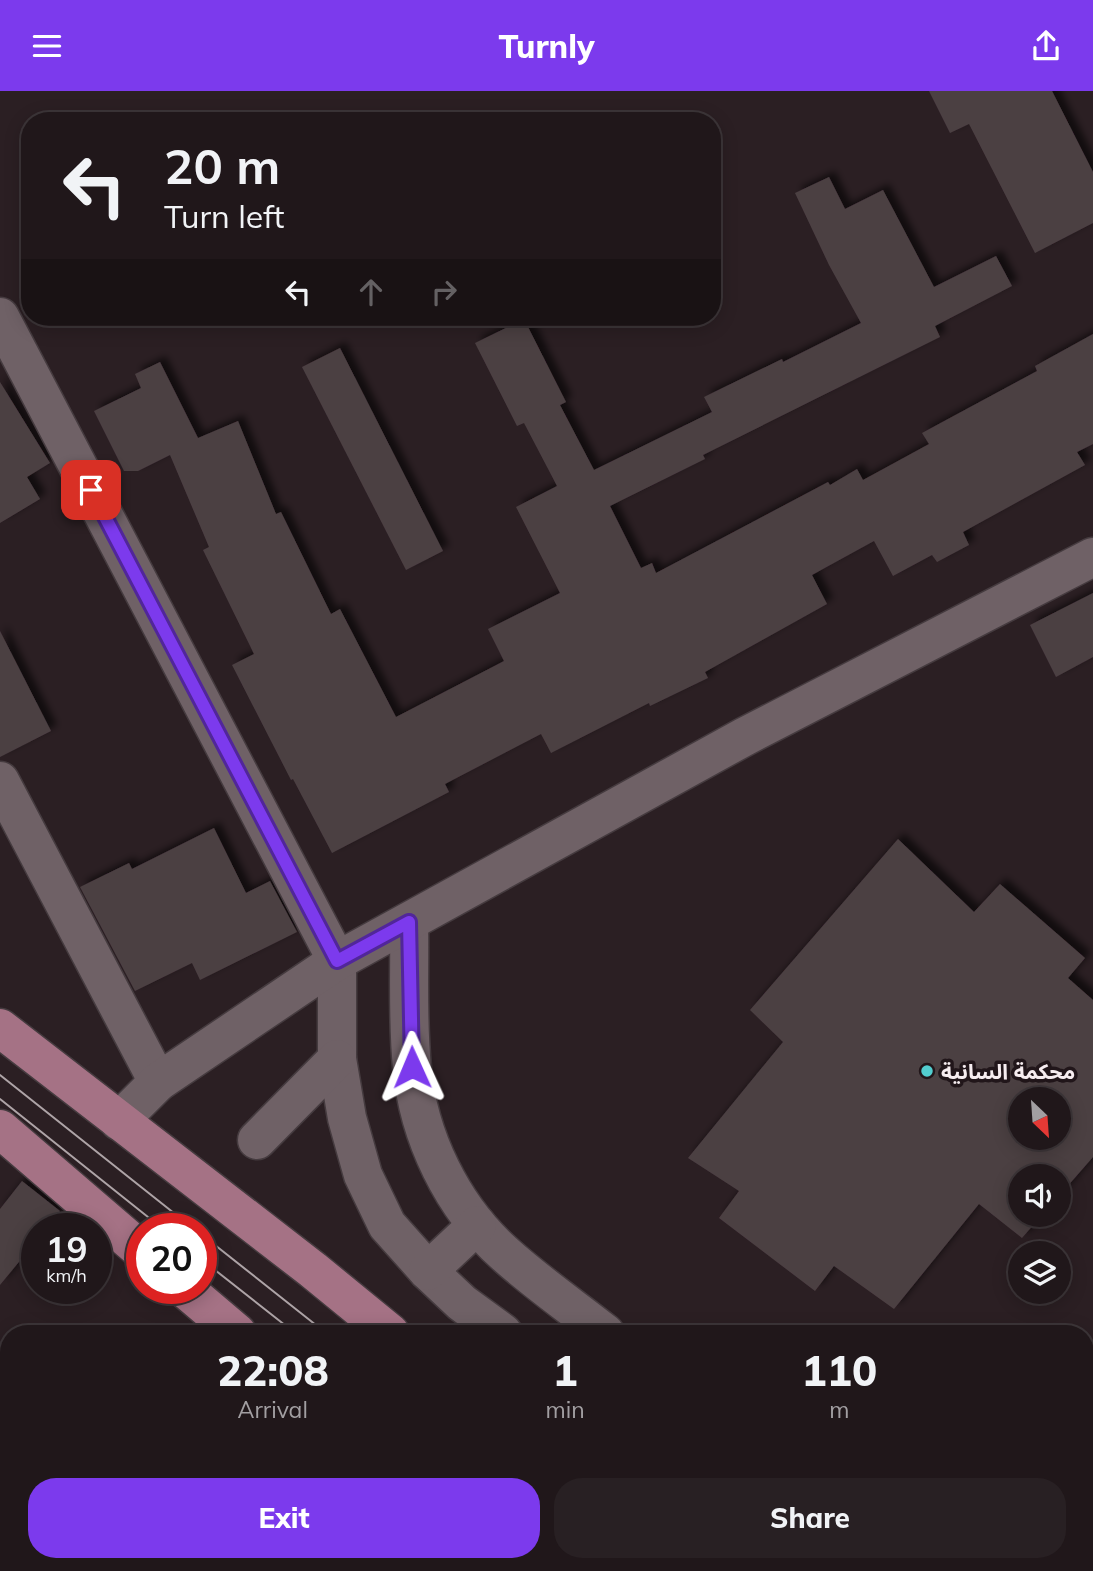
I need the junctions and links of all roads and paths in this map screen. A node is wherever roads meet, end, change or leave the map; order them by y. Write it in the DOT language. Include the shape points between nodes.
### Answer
graph roads {
  1 [pos="0,317"];
  2 [pos="1093,557"];
  3 [pos="0,781"];
  4 [pos="409,922"];
  5 [pos="337,961"];
  6 [pos="0,1028"];
  7 [pos="337,1059"];
  8 [pos="158,1081"];
  9 [pos="119,1121"];
  10 [pos="0,1129"];
  11 [pos="257,1140"];
  12 [pos="477,1225"];
  13 [pos="126,1237"];
  14 [pos="428,1272"];
  15 [pos="203,1304"];
  16 [pos="228,1325"];
  17 [pos="380,1325"];
  18 [pos="492,1325"];
  19 [pos="595,1325"];
  1 -- 5 [label="street"];
  2 -- 4 [label="street" via="744,737"];
  3 -- 8 [label="street"];
  4 -- 5 [label="street"];
  4 -- 12 [label="street" via="412,1067 419,1114 434,1156"];
  5 -- 7 [label="street"];
  5 -- 8 [label="street"];
  6 -- 9 [label="main road"];
  7 -- 11 [label="street"];
  7 -- 14 [label="street" via="363,1175 387,1225"];
  8 -- 9 [label="street"];
  9 -- 17 [label="main road"];
  10 -- 13 [label="main road"];
  12 -- 14 [label="street"];
  12 -- 19 [label="street" via="503,1253"];
  14 -- 18 [label="street"];
  15 -- 16 [label="main road"];
}
